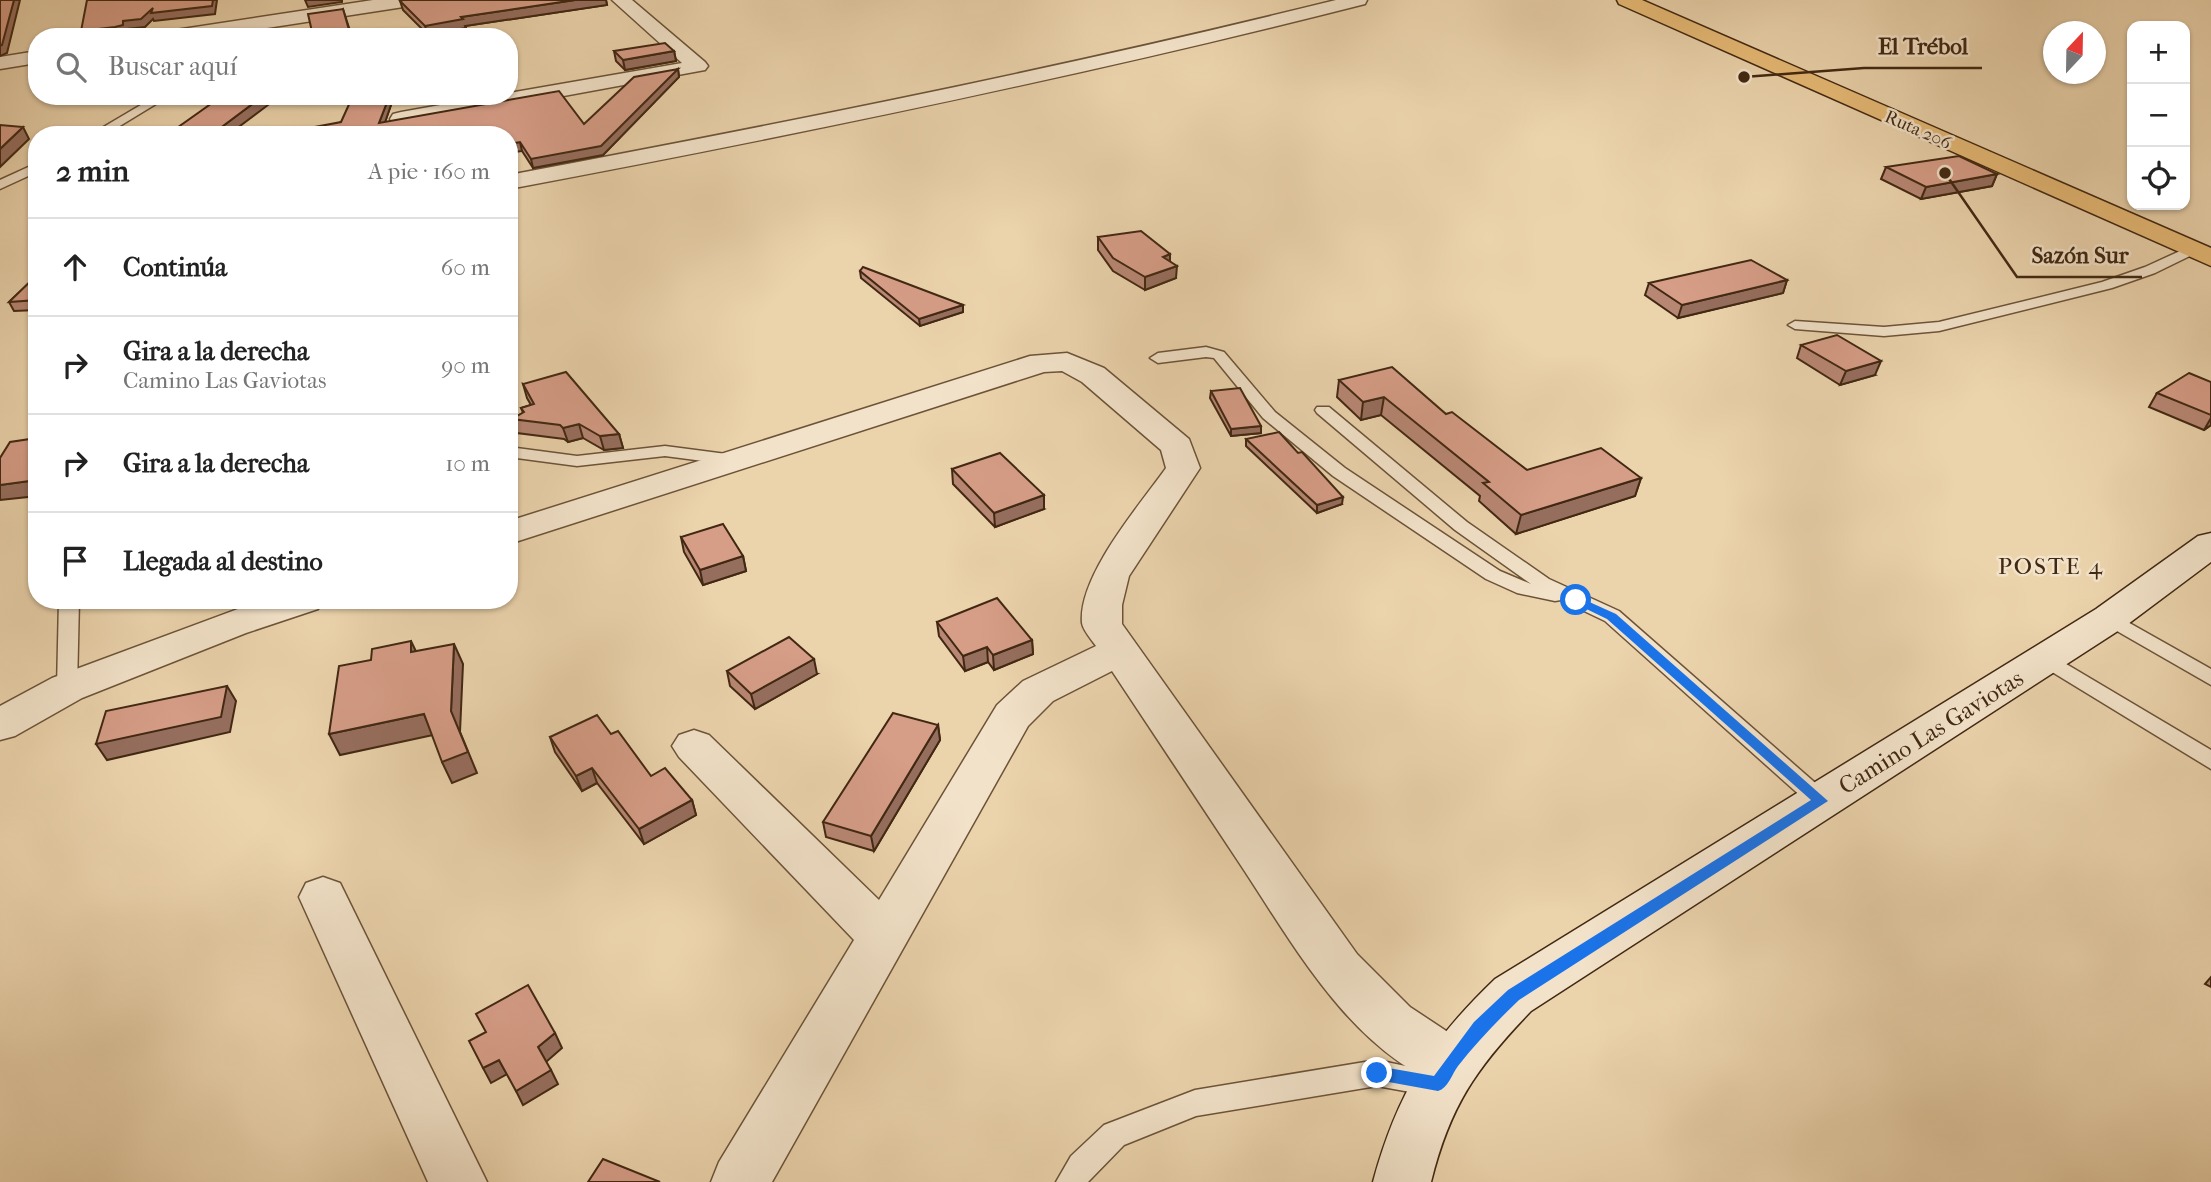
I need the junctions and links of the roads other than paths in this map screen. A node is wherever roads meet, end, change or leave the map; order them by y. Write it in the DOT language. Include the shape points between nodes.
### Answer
graph roads {
  1 [pos="267,0"];
  2 [pos="410,0"];
  3 [pos="621,0"];
  4 [pos="1358,0"];
  5 [pos="1626,0"];
  6 [pos="266,22"];
  7 [pos="237,28"];
  8 [pos="28,58"];
  9 [pos="0,63"];
  10 [pos="518,98"];
  11 [pos="148,105"];
  12 [pos="479,105"];
  13 [pos="401,119"];
  14 [pos="112,126"];
  15 [pos="28,171"];
  16 [pos="518,181"];
  17 [pos="0,185"];
  18 [pos="2201,254"];
  19 [pos="1795,325"];
  20 [pos="1158,358"];
  21 [pos="1323,410"];
  22 [pos="518,453"];
  23 [pos="734,460"];
  24 [pos="518,530"];
  25 [pos="2211,544"];
  26 [pos="1576,600"];
  27 [pos="69,609"];
  28 [pos="277,609"];
  29 [pos="2110,618"];
  30 [pos="1119,651"];
  31 [pos="2046,659"];
  32 [pos="2211,678"];
  33 [pos="67,688"];
  34 [pos="0,724"];
  35 [pos="694,746"];
  36 [pos="2211,761"];
  37 [pos="1821,801"];
  38 [pos="323,897"];
  39 [pos="883,936"];
  40 [pos="1444,1074"];
  41 [pos="458,1182"];
  42 [pos="740,1182"];
  43 [pos="1071,1182"];
  44 [pos="1402,1182"];
  1 -- 6 [label="street"];
  2 -- 6 [label="street"];
  3 -- 10 [label="street" via="698,66"];
  4 -- 16 [label="street" via="956,96"];
  5 -- 18 [label="highway, Ruta 206"];
  6 -- 7 [label="street"];
  8 -- 9 [label="street"];
  11 -- 14 [label="lane"];
  12 -- 13 [label="street"];
  15 -- 17 [label="lane"];
  18 -- 19 [label="lane" via="2116,283 1965,321 1913,330"];
  20 -- 26 [label="lane" via="1206,352 1219,355 1269,415 1409,522 1493,575 1524,589"];
  21 -- 26 [label="lane" via="1461,526 1542,583"];
  22 -- 23 [label="lane" via="577,461 665,451"];
  23 -- 24 [label="street"];
  23 -- 30 [label="street" via="1041,363 1067,362 1093,374 1177,446 1183,468 1110,576 1102,625"];
  25 -- 29 [label="street, Camino Las Gaviotas"];
  26 -- 37 [label="lane" via="1612,617"];
  27 -- 33 [label="lane"];
  28 -- 33 [label="street"];
  29 -- 31 [label="street, Camino Las Gaviotas"];
  29 -- 32 [label="lane"];
  30 -- 39 [label="street" via="1038,691 1012,716"];
  30 -- 40 [label="street" via="1339,970"];
  31 -- 36 [label="lane"];
  31 -- 37 [label="street, Camino Las Gaviotas"];
  33 -- 34 [label="street"];
  35 -- 39 [label="street"];
  37 -- 40 [label="street, Camino Las Gaviotas" via="1513,995 1479,1027"];
  38 -- 41 [label="street"];
  39 -- 42 [label="street"];
  40 -- 43 [label="lane" via="1377,1073 1195,1103 1114,1135"];
  40 -- 44 [label="street, Camino Las Gaviotas" via="1424,1108"];
}
